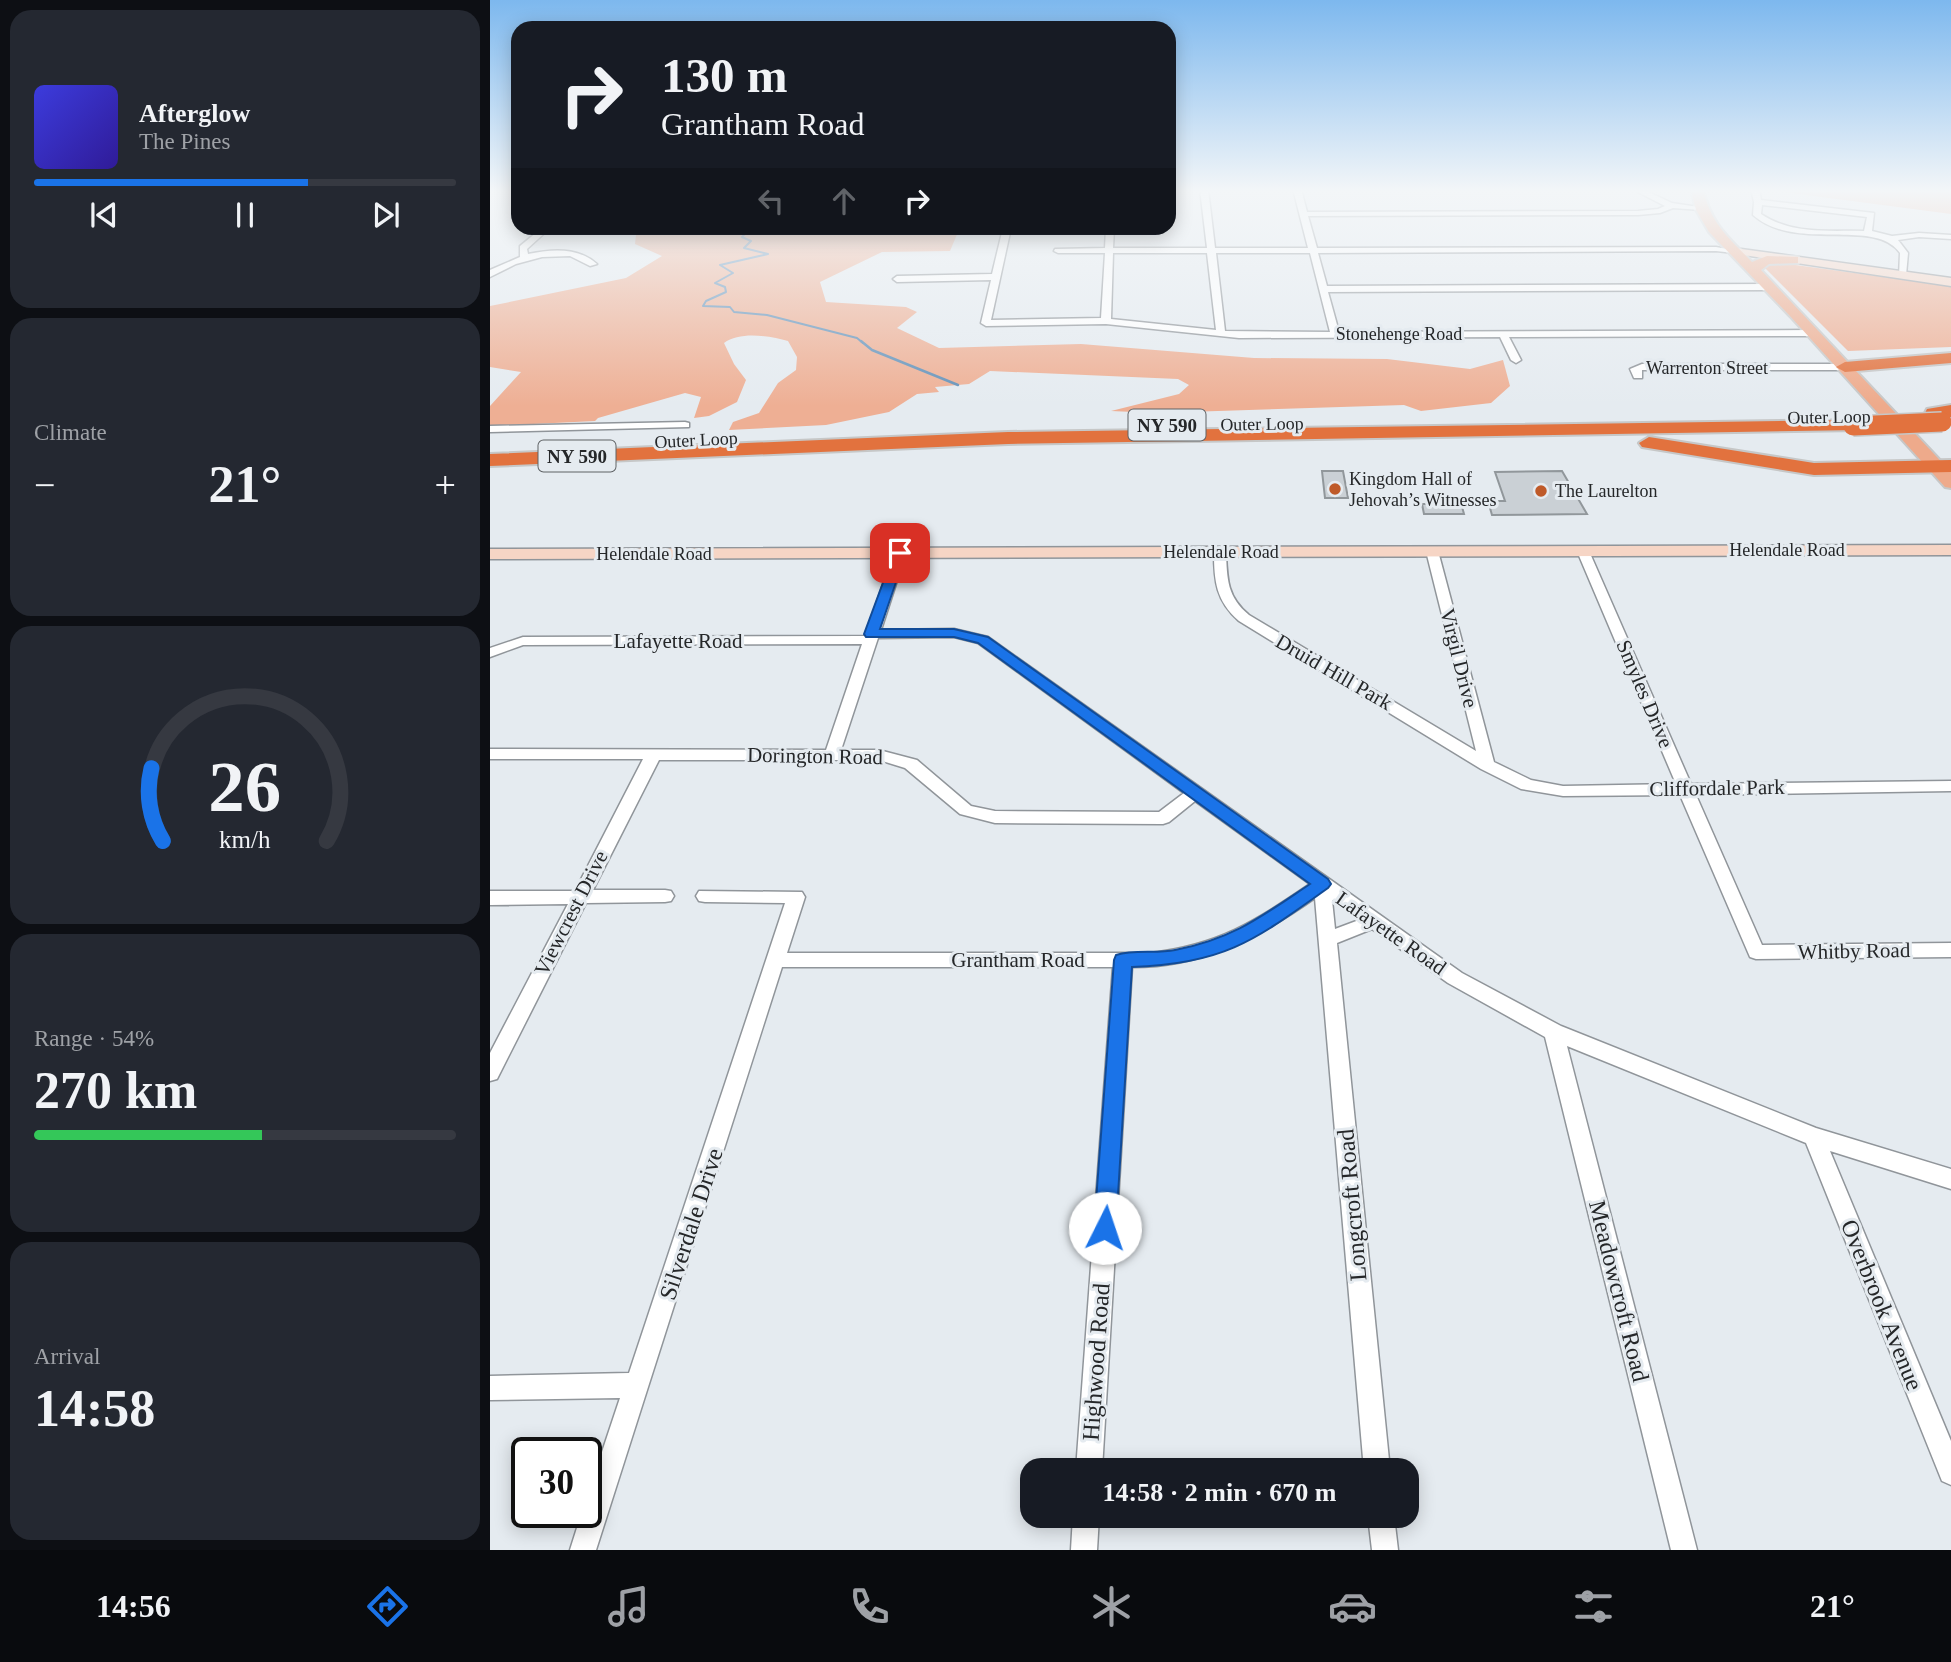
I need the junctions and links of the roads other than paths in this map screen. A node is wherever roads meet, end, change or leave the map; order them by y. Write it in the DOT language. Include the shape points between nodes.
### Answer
graph roads {
  1 [pos="512,261"];
  2 [pos="590,261"];
  3 [pos="998,261"];
  4 [pos="1109,261"];
  5 [pos="1212,261"];
  6 [pos="1316,261"];
  7 [pos="1744,261"];
  8 [pos="1761,261"];
  9 [pos="1804,261"];
  10 [pos="1903,261"];
  11 [pos="593,264"];
  12 [pos="1754,271"];
  13 [pos="490,274"];
  14 [pos="1902,275"];
  15 [pos="994,277"];
  16 [pos="897,279"];
  17 [pos="1951,282"];
  18 [pos="1770,287"];
  19 [pos="1324,289"];
  20 [pos="1106,321"];
  21 [pos="1221,333"];
  22 [pos="1813,333"];
  23 [pos="1335,334"];
  24 [pos="1503,334"];
  25 [pos="1949,358"];
  26 [pos="1516,360"];
  27 [pos="1845,367"];
  28 [pos="1622,376"];
  29 [pos="1946,415"];
  30 [pos="1849,421"];
  31 [pos="685,425"];
  32 [pos="490,429"];
  33 [pos="1447,432"];
  34 [pos="490,450"];
  35 [pos="490,462"];
  36 [pos="1943,466"];
  37 [pos="1951,483"];
  38 [pos="1951,550"];
  39 [pos="1432,551"];
  40 [pos="1583,551"];
  41 [pos="1220,552"];
  42 [pos="900,553"];
  43 [pos="490,554"];
  44 [pos="870,637"];
  45 [pos="490,653"];
  46 [pos="490,754"];
  47 [pos="654,754"];
  48 [pos="832,754"];
  49 [pos="1488,765"];
  50 [pos="1951,786"];
  51 [pos="1685,788"];
  52 [pos="1196,792"];
  53 [pos="1322,884"];
  54 [pos="705,896"];
  55 [pos="665,897"];
  56 [pos="490,898"];
  57 [pos="579,898"];
  58 [pos="1374,922"];
  59 [pos="1327,939"];
  60 [pos="1951,950"];
  61 [pos="1756,952"];
  62 [pos="777,960"];
  63 [pos="1123,960"];
  64 [pos="1554,1032"];
  65 [pos="490,1073"];
  66 [pos="1814,1138"];
  67 [pos="1951,1179"];
  68 [pos="638,1385"];
  69 [pos="490,1388"];
  70 [pos="1090,1458"];
  71 [pos="1376,1458"];
  72 [pos="1951,1472"];
  73 [pos="1085,1528"];
  74 [pos="1382,1528"];
  75 [pos="583,1550"];
  76 [pos="1084,1550"];
  77 [pos="1385,1550"];
  78 [pos="1684,1550"];
  1 -- 13 [label="street"];
  2 -- 11 [label="street"];
  3 -- 15 [label="street"];
  4 -- 20 [label="street"];
  5 -- 21 [label="street"];
  6 -- 19 [label="street"];
  7 -- 12 [label="main road"];
  8 -- 12 [label="main road" via="1754,265"];
  9 -- 14 [label="street"];
  10 -- 14 [label="street"];
  12 -- 18 [label="main road"];
  14 -- 17 [label="street"];
  15 -- 16 [label="street"];
  15 -- 20 [label="street, Stonehenge Road" via="986,323"];
  18 -- 19 [label="street"];
  18 -- 22 [label="main road"];
  19 -- 23 [label="street"];
  20 -- 21 [label="street, Stonehenge Road"];
  21 -- 23 [label="street, Stonehenge Road"];
  22 -- 24 [label="street, Stonehenge Road"];
  22 -- 27 [label="main road"];
  23 -- 24 [label="street, Stonehenge Road"];
  24 -- 26 [label="street"];
  25 -- 27 [label="highway"];
  27 -- 28 [label="street, Warrenton Street" via="1792,374"];
  27 -- 36 [label="main road"];
  29 -- 30 [label="highway, Outer Loop / NY 590, bridge"];
  30 -- 33 [label="highway, Outer Loop / NY 590"];
  30 -- 34 [label="highway, Outer Loop / NY 590" via="991,428"];
  31 -- 32 [label="street"];
  33 -- 35 [label="highway, Outer Loop / NY 590" via="1007,438"];
  33 -- 36 [label="highway" via="1639,442 1809,468"];
  36 -- 37 [label="main road"];
  38 -- 40 [label="street, Helendale Road"];
  39 -- 40 [label="street, Helendale Road"];
  39 -- 41 [label="street, Helendale Road"];
  39 -- 49 [label="street, Virgil Drive"];
  40 -- 51 [label="street, Smyles Drive"];
  41 -- 42 [label="street, Helendale Road"];
  41 -- 49 [label="street, Druid Hill Park" via="1223,594 1235,611"];
  42 -- 43 [label="street, Helendale Road"];
  42 -- 44 [label="street"];
  44 -- 45 [label="street, Lafayette Road" via="523,641"];
  44 -- 48 [label="street"];
  44 -- 52 [label="street, Lafayette Road" via="954,633 983,640"];
  46 -- 47 [label="street, Dorington Road"];
  47 -- 48 [label="street, Dorington Road"];
  47 -- 57 [label="street, Viewcrest Drive"];
  48 -- 52 [label="street, Dorington Road" via="903,760 966,810 995,817 1163,818"];
  49 -- 51 [label="street, Cliffordale Park" via="1527,785 1549,790"];
  50 -- 51 [label="street, Cliffordale Park"];
  51 -- 61 [label="street, Smyles Drive"];
  52 -- 53 [label="street, Lafayette Road"];
  53 -- 58 [label="street, Lafayette Road"];
  53 -- 59 [label="street, Longcroft Road"];
  53 -- 63 [label="street, Grantham Road" via="1253,932 1220,948 1172,958"];
  54 -- 62 [label="street, Silverdale Drive" via="796,897"];
  55 -- 57 [label="street"];
  56 -- 57 [label="street"];
  57 -- 65 [label="street, Viewcrest Drive"];
  58 -- 59 [label="street"];
  58 -- 64 [label="street, Lafayette Road" via="1455,978"];
  59 -- 71 [label="street, Longcroft Road"];
  60 -- 61 [label="street, Whitby Road"];
  62 -- 63 [label="street, Grantham Road"];
  62 -- 68 [label="street, Silverdale Drive"];
  63 -- 70 [label="street, Highwood Road"];
  64 -- 66 [label="street, Lafayette Road"];
  64 -- 78 [label="street, Meadowcroft Road"];
  66 -- 67 [label="street, Lafayette Road"];
  66 -- 72 [label="street, Overbrook Avenue"];
  68 -- 69 [label="street"];
  68 -- 75 [label="street, Silverdale Drive"];
  73 -- 76 [label="street"];
  74 -- 77 [label="street"];
}
